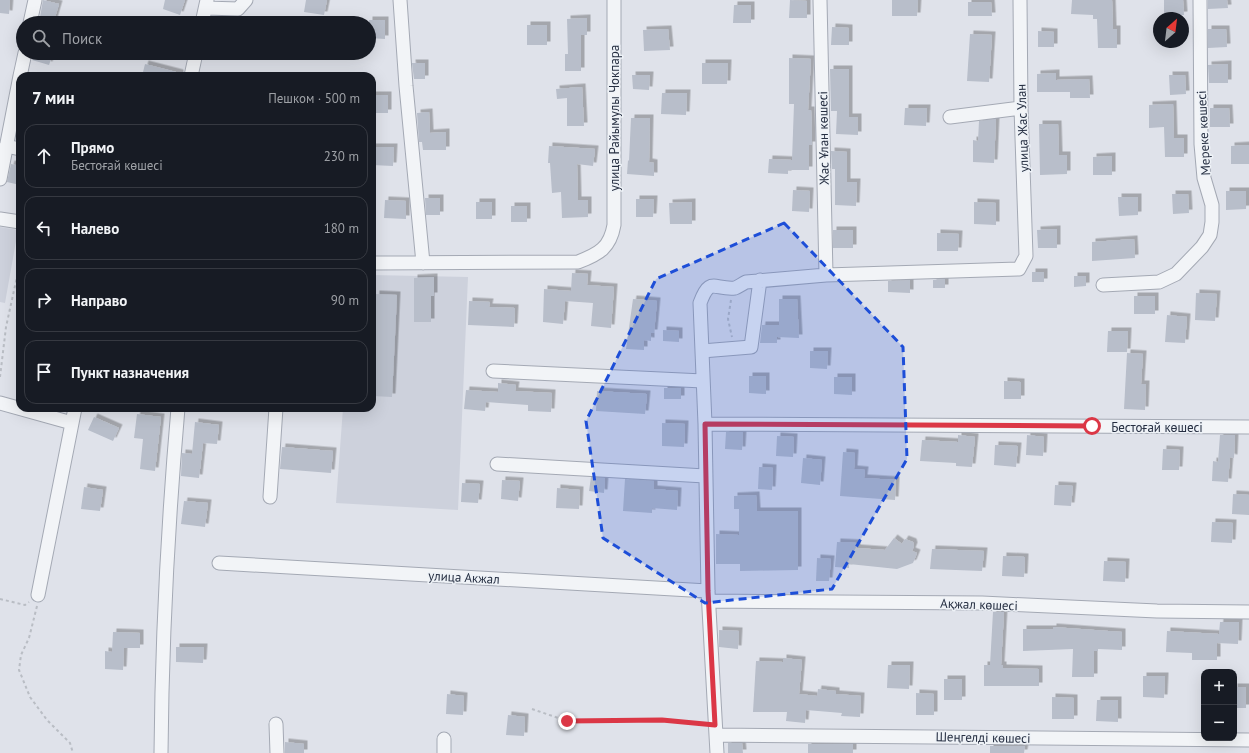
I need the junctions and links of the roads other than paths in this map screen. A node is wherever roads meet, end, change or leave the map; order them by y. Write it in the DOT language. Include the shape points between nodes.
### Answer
graph roads {
  1 [pos="35,0"];
  2 [pos="246,0"];
  3 [pos="400,0"];
  4 [pos="614,0"];
  5 [pos="820,0"];
  6 [pos="1020,0"];
  7 [pos="1200,0"];
  8 [pos="206,4"];
  9 [pos="32,16"];
  10 [pos="203,16"];
  11 [pos="23,60"];
  12 [pos="194,60"];
  13 [pos="21,72"];
  14 [pos="192,72"];
  15 [pos="16,96"];
  16 [pos="1021,108"];
  17 [pos="950,117"];
  18 [pos="6,146"];
  19 [pos="16,148"];
  20 [pos="0,179"];
  21 [pos="0,219"];
  22 [pos="16,221"];
  23 [pos="423,263"];
  24 [pos="376,264"];
  25 [pos="826,275"];
  26 [pos="760,280"];
  27 [pos="1103,286"];
  28 [pos="702,351"];
  29 [pos="493,371"];
  30 [pos="702,381"];
  31 [pos="0,403"];
  32 [pos="16,407"];
  33 [pos="32,412"];
  34 [pos="74,412"];
  35 [pos="178,412"];
  36 [pos="276,412"];
  37 [pos="72,423"];
  38 [pos="705,424"];
  39 [pos="1249,427"];
  40 [pos="497,464"];
  41 [pos="705,476"];
  42 [pos="270,497"];
  43 [pos="220,563"];
  44 [pos="38,595"];
  45 [pos="708,596"];
  46 [pos="1249,612"];
  47 [pos="276,724"];
  48 [pos="716,730"];
  49 [pos="444,740"];
  50 [pos="1249,740"];
  51 [pos="161,753"];
  52 [pos="277,753"];
  53 [pos="444,753"];
  54 [pos="717,753"];
  1 -- 9 [label="street"];
  2 -- 8 [label="street" via="238,10"];
  3 -- 23 [label="street"];
  4 -- 23 [label="street, улица Райымулы Чокпара" via="614,224 612,237 604,249 578,262"];
  5 -- 25 [label="street, Жас Ұлан көшесі"];
  6 -- 16 [label="street, улица Жас Улан"];
  7 -- 27 [label="street, Мереке көшесі" via="1201,144 1204,178 1212,205 1210,235 1176,274 1159,282"];
  8 -- 10 [label="street"];
  11 -- 13 [label="street"];
  12 -- 14 [label="street"];
  15 -- 18 [label="street"];
  16 -- 17 [label="street"];
  16 -- 25 [label="street, улица Жас Улан" via="1026,256 1019,269"];
  18 -- 19 [label="street"];
  18 -- 20 [label="street"];
  21 -- 22 [label="street"];
  23 -- 24 [label="street"];
  25 -- 26 [label="street"];
  26 -- 28 [label="street" via="751,347"];
  26 -- 28 [label="street" via="746,282 736,288 712,285 705,290 700,303"];
  28 -- 30 [label="street"];
  29 -- 30 [label="street"];
  30 -- 38 [label="street"];
  31 -- 32 [label="street"];
  33 -- 37 [label="street"];
  34 -- 37 [label="street"];
  35 -- 51 [label="street" via="170,502 161,679"];
  36 -- 42 [label="street"];
  37 -- 44 [label="street"];
  38 -- 39 [label="street, Бестоғай көшесі"];
  38 -- 41 [label="street"];
  40 -- 41 [label="street"];
  41 -- 45 [label="street"];
  43 -- 45 [label="street, улица Акжал"];
  45 -- 46 [label="street, Ақжал көшесі"];
  45 -- 48 [label="street"];
  47 -- 52 [label="street"];
  48 -- 50 [label="street, Шеңгелді көшесі"];
  48 -- 54 [label="street"];
  49 -- 53 [label="street"];
}
